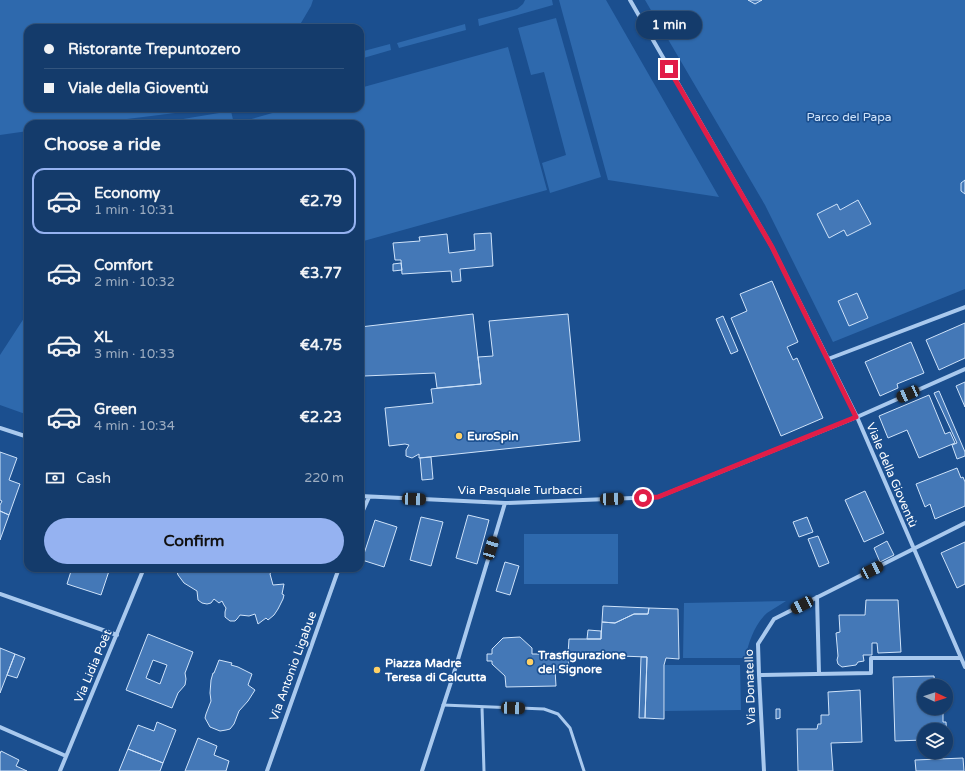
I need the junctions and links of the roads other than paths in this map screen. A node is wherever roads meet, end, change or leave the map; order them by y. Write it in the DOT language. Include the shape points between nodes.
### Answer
graph roads {
  1 [pos="630,0"];
  2 [pos="965,307"];
  3 [pos="828,359"];
  4 [pos="965,369"];
  5 [pos="856,417"];
  6 [pos="0,428"];
  7 [pos="24,436"];
  8 [pos="364,496"];
  9 [pos="369,497"];
  10 [pos="505,503"];
  11 [pos="364,508"];
  12 [pos="965,523"];
  13 [pos="913,548"];
  14 [pos="142,572"];
  15 [pos="338,572"];
  16 [pos="0,594"];
  17 [pos="817,598"];
  18 [pos="116,635"];
  19 [pos="961,658"];
  20 [pos="965,668"];
  21 [pos="819,674"];
  22 [pos="759,675"];
  23 [pos="443,706"];
  24 [pos="482,707"];
  25 [pos="0,727"];
  26 [pos="66,756"];
  27 [pos="60,771"];
  28 [pos="267,771"];
  29 [pos="422,771"];
  30 [pos="484,771"];
  31 [pos="584,771"];
  32 [pos="764,771"];
  1 -- 3 [label="street, Viale della Gioventù" via="772,247"];
  2 -- 3 [label="street"];
  3 -- 5 [label="street, Viale della Gioventù"];
  4 -- 5 [label="street, Via Pasquale Turbacci"];
  5 -- 10 [label="street, Via Pasquale Turbacci" via="658,497"];
  5 -- 13 [label="street, Viale della Gioventù"];
  6 -- 7 [label="street"];
  8 -- 9 [label="street, Via Pasquale Turbacci"];
  9 -- 10 [label="street, Via Pasquale Turbacci"];
  9 -- 11 [label="street"];
  10 -- 23 [label="street"];
  12 -- 13 [label="street, Via Donatello"];
  13 -- 17 [label="street, Via Donatello"];
  13 -- 19 [label="street, Viale della Gioventù"];
  14 -- 18 [label="street, Via Lidia Poët"];
  15 -- 28 [label="street, Via Antonio Ligabue"];
  16 -- 18 [label="street"];
  17 -- 21 [label="street"];
  17 -- 22 [label="street, Via Donatello" via="774,619 758,644"];
  18 -- 26 [label="street, Via Lidia Poët"];
  19 -- 20 [label="street, Viale della Gioventù"];
  19 -- 21 [label="street" via="871,658 871,673"];
  21 -- 22 [label="street"];
  22 -- 32 [label="street, Via Donatello"];
  23 -- 24 [label="lane"];
  23 -- 29 [label="street"];
  24 -- 30 [label="lane"];
  24 -- 31 [label="lane" via="544,709 558,714 570,728"];
  25 -- 26 [label="street"];
  26 -- 27 [label="street, Via Lidia Poët"];
}
